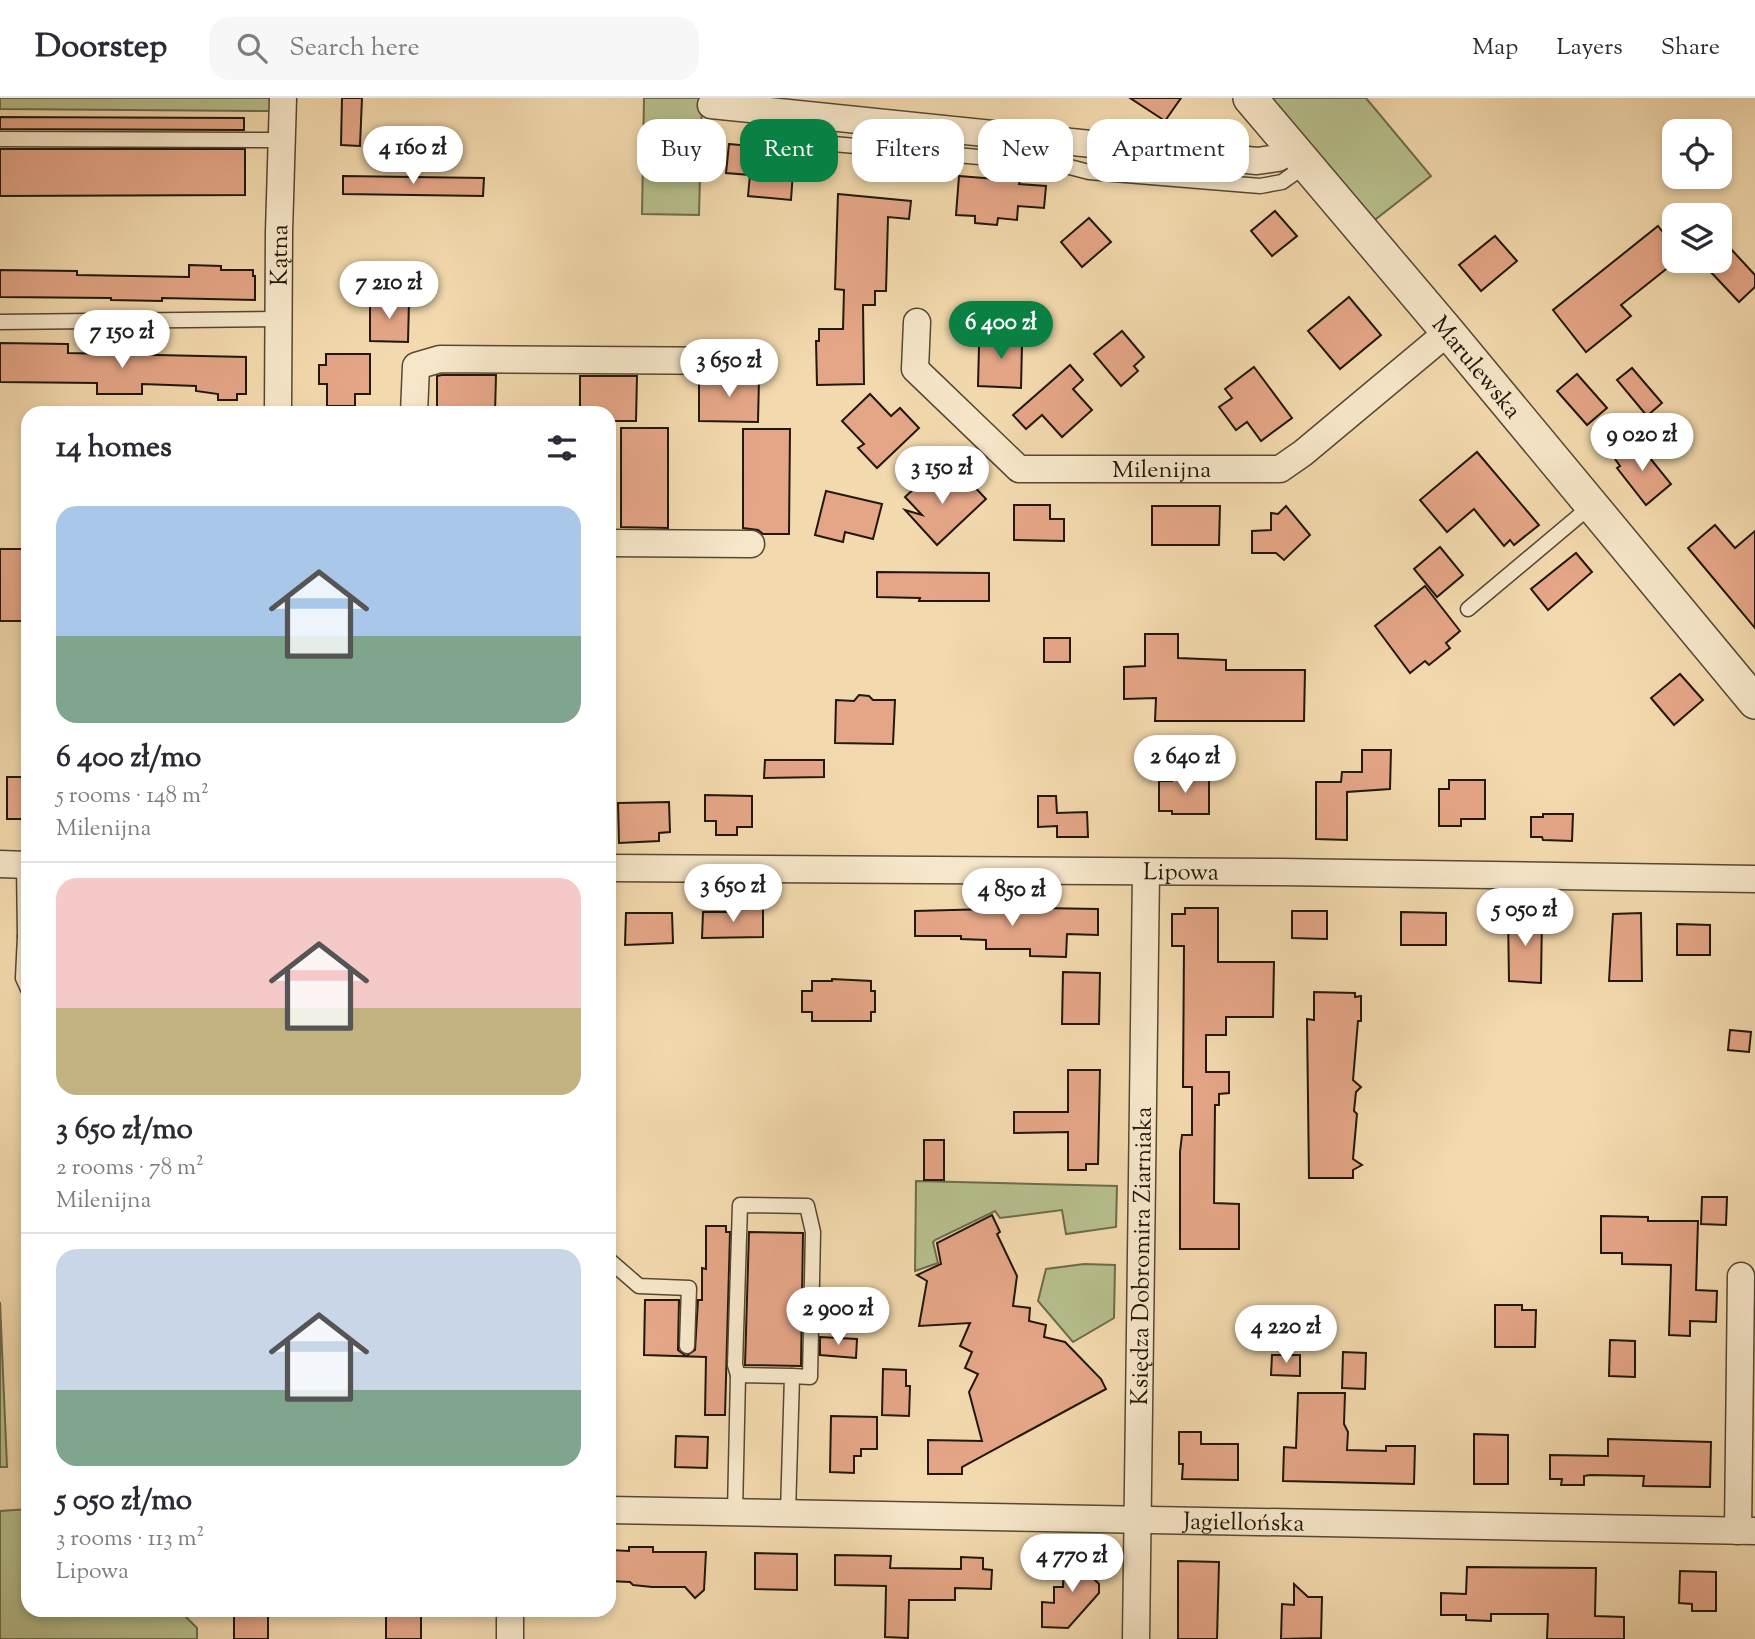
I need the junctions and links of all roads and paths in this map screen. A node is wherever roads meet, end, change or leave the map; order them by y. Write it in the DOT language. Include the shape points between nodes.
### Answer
graph roads {
  1 [pos="283,98"];
  2 [pos="1250,98"];
  3 [pos="711,105"];
  4 [pos="0,139"];
  5 [pos="282,140"];
  6 [pos="1300,155"];
  7 [pos="278,319"];
  8 [pos="0,322"];
  9 [pos="917,322"];
  10 [pos="1448,332"];
  11 [pos="751,361"];
  12 [pos="278,406"];
  13 [pos="414,406"];
  14 [pos="1592,505"];
  15 [pos="616,543"];
  16 [pos="751,544"];
  17 [pos="1468,609"];
  18 [pos="1755,702"];
  19 [pos="17,864"];
  20 [pos="616,868"];
  21 [pos="1146,872"];
  22 [pos="1755,879"];
  23 [pos="21,896"];
  24 [pos="616,1266"];
  25 [pos="1741,1276"];
  26 [pos="688,1346"];
  27 [pos="738,1375"];
  28 [pos="792,1376"];
  29 [pos="616,1510"];
  30 [pos="736,1512"];
  31 [pos="788,1513"];
  32 [pos="1137,1520"];
  33 [pos="1746,1531"];
  34 [pos="510,1617"];
  35 [pos="510,1639"];
  36 [pos="1136,1639"];
  1 -- 5 [label="street, Kątna"];
  2 -- 6 [label="street, Marulewska"];
  3 -- 6 [label="street" via="1257,161"];
  4 -- 5 [label="lane"];
  5 -- 7 [label="street, Kątna"];
  6 -- 10 [label="street, Marulewska"];
  7 -- 8 [label="lane"];
  7 -- 12 [label="street, Kątna"];
  9 -- 10 [label="street, Milenijna" via="915,369 1019,469 1280,468"];
  10 -- 14 [label="street, Marulewska"];
  11 -- 13 [label="street" via="440,359 416,366"];
  14 -- 17 [label="lane"];
  14 -- 18 [label="street, Marulewska"];
  15 -- 16 [label="street"];
  19 -- 23 [label="lane"];
  20 -- 21 [label="street, Lipowa"];
  21 -- 22 [label="street, Lipowa"];
  21 -- 32 [label="street, Księdza Dobromira Ziarniaka"];
  24 -- 26 [label="lane" via="639,1286 689,1288"];
  25 -- 33 [label="street"];
  27 -- 28 [label="lane"];
  27 -- 28 [label="lane" via="740,1205 807,1206 813,1232 810,1377"];
  27 -- 30 [label="lane"];
  28 -- 31 [label="lane"];
  29 -- 30 [label="street, Jagiellońska"];
  30 -- 31 [label="street, Jagiellońska"];
  31 -- 32 [label="street, Jagiellońska"];
  32 -- 33 [label="street, Jagiellońska"];
  32 -- 36 [label="street, Księdza Dobromira Ziarniaka"];
  34 -- 35 [label="street"];
}
